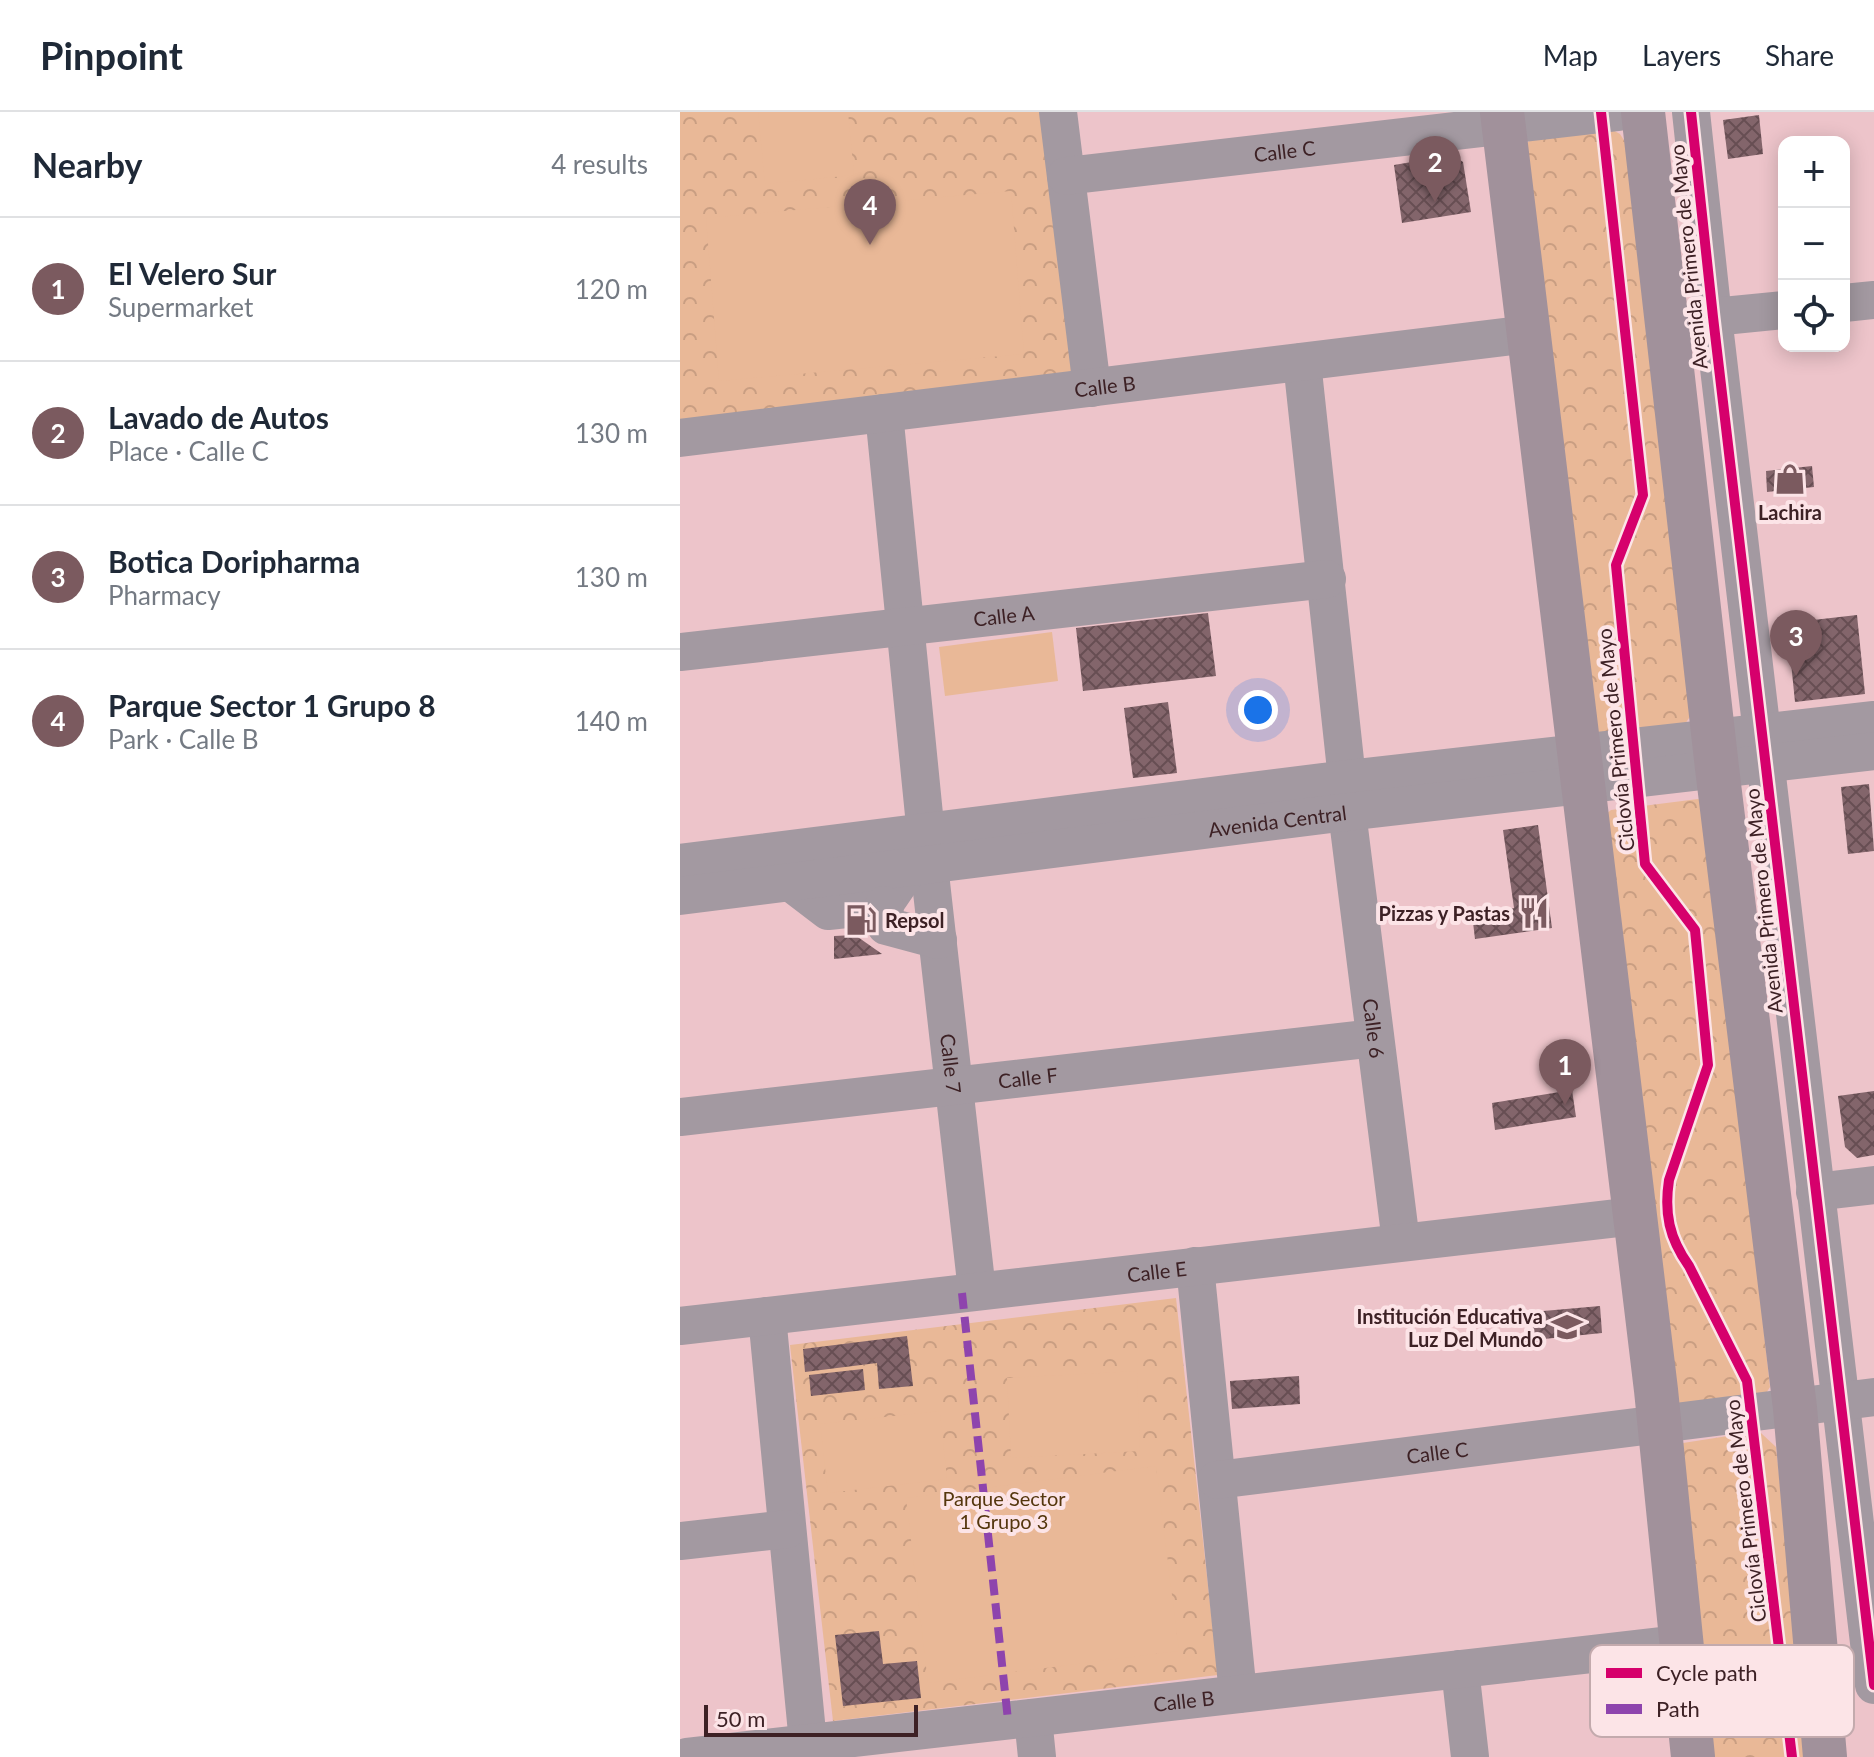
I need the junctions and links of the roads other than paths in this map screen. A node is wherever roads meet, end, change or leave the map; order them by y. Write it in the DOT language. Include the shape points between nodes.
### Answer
graph roads {
  1 [pos="1058,112"];
  2 [pos="1619,112"];
  3 [pos="1643,112"];
  4 [pos="1691,112"];
  5 [pos="1503,119"];
  6 [pos="1066,176"];
  7 [pos="1874,300"];
  8 [pos="1850,302"];
  9 [pos="1778,311"];
  10 [pos="1713,317"];
  11 [pos="1528,334"];
  12 [pos="1302,362"];
  13 [pos="1092,388"];
  14 [pos="884,413"];
  15 [pos="680,438"];
  16 [pos="1327,579"];
  17 [pos="907,626"];
  18 [pos="680,652"];
  19 [pos="1874,720"];
  20 [pos="1764,747"];
  21 [pos="1874,751"];
  22 [pos="1716,753"];
  23 [pos="1580,770"];
  24 [pos="1347,796"];
  25 [pos="922,855"];
  26 [pos="680,863"];
  27 [pos="790,882"];
  28 [pos="680,896"];
  29 [pos="884,905"];
  30 [pos="938,940"];
  31 [pos="1375,1038"];
  32 [pos="954,1086"];
  33 [pos="680,1117"];
  34 [pos="1874,1185"];
  35 [pos="1815,1192"];
  36 [pos="1635,1216"];
  37 [pos="1401,1242"];
  38 [pos="1195,1266"];
  39 [pos="977,1291"];
  40 [pos="767,1316"];
  41 [pos="680,1326"];
  42 [pos="1857,1399"];
  43 [pos="1795,1408"];
  44 [pos="1659,1424"];
  45 [pos="1217,1480"];
  46 [pos="787,1529"];
  47 [pos="680,1541"];
  48 [pos="1870,1618"];
  49 [pos="1680,1644"];
  50 [pos="1671,1645"];
  51 [pos="1815,1645"];
  52 [pos="1590,1654"];
  53 [pos="1460,1669"];
  54 [pos="1874,1685"];
  55 [pos="1238,1694"];
  56 [pos="1033,1718"];
  57 [pos="1691,1737"];
  58 [pos="1823,1737"];
  59 [pos="808,1743"];
  60 [pos="687,1757"];
  61 [pos="1037,1757"];
  62 [pos="1470,1757"];
  63 [pos="1693,1757"];
  64 [pos="1825,1757"];
  1 -- 6 [label="street"];
  2 -- 5 [label="street, Calle C"];
  3 -- 22 [label="main road, Avenida Primero de Mayo"];
  4 -- 10 [label="street, Avenida Primero de Mayo"];
  5 -- 6 [label="street, Calle C"];
  5 -- 11 [label="main road"];
  6 -- 13 [label="street"];
  7 -- 8 [label="street"];
  9 -- 10 [label="street"];
  10 -- 20 [label="street, Avenida Primero de Mayo"];
  11 -- 12 [label="street, Calle B"];
  11 -- 23 [label="main road"];
  12 -- 13 [label="street, Calle B"];
  12 -- 16 [label="street, Calle 6"];
  13 -- 14 [label="street, Calle B"];
  14 -- 15 [label="street, Calle B"];
  14 -- 17 [label="street, Calle 7"];
  16 -- 17 [label="street, Calle A"];
  16 -- 24 [label="street, Calle 6"];
  17 -- 18 [label="street, Calle A"];
  17 -- 25 [label="street, Calle 7"];
  19 -- 20 [label="street, Avenida Central"];
  20 -- 21 [label="street, Avenida Central"];
  20 -- 22 [label="street, Avenida Central"];
  20 -- 35 [label="street, Avenida Primero de Mayo"];
  22 -- 23 [label="street, Avenida Central"];
  22 -- 43 [label="main road, Avenida Primero de Mayo"];
  23 -- 24 [label="street, Avenida Central"];
  23 -- 36 [label="main road"];
  24 -- 25 [label="street, Avenida Central"];
  24 -- 31 [label="street, Calle 6"];
  25 -- 26 [label="street, Avenida Central"];
  25 -- 27 [label="street, Avenida Central"];
  25 -- 29 [label="street"];
  25 -- 30 [label="street, Calle 7"];
  27 -- 28 [label="street, Avenida Central"];
  27 -- 29 [label="street" via="828,911"];
  29 -- 30 [label="street" via="886,926"];
  30 -- 32 [label="street, Calle 7"];
  31 -- 32 [label="street, Calle F"];
  31 -- 37 [label="street, Calle 6"];
  32 -- 33 [label="street, Calle F"];
  32 -- 39 [label="street, Calle 7"];
  34 -- 35 [label="street"];
  35 -- 42 [label="street, Avenida Primero de Mayo"];
  36 -- 37 [label="street, Calle E"];
  36 -- 44 [label="main road"];
  37 -- 38 [label="street, Calle E"];
  38 -- 39 [label="street, Calle E"];
  38 -- 45 [label="street"];
  39 -- 40 [label="street, Calle E"];
  40 -- 41 [label="street, Calle E"];
  40 -- 46 [label="street"];
  42 -- 43 [label="street, Calle C"];
  42 -- 48 [label="street, Avenida Primero de Mayo"];
  43 -- 44 [label="street, Calle C"];
  43 -- 51 [label="main road, Avenida Primero de Mayo"];
  44 -- 45 [label="street, Calle C"];
  44 -- 49 [label="main road"];
  45 -- 55 [label="street"];
  46 -- 47 [label="street"];
  46 -- 59 [label="street"];
  48 -- 54 [label="street, Avenida Primero de Mayo"];
  49 -- 50 [label="street, Calle B"];
  52 -- 53 [label="street, Calle B"];
  53 -- 55 [label="street, Calle B"];
  53 -- 62 [label="street"];
  55 -- 56 [label="street, Calle B"];
  56 -- 59 [label="street, Calle B"];
  56 -- 61 [label="street"];
  57 -- 63 [label="main road"];
  58 -- 64 [label="main road, Avenida Primero de Mayo"];
  59 -- 60 [label="street, Calle B"];
}
